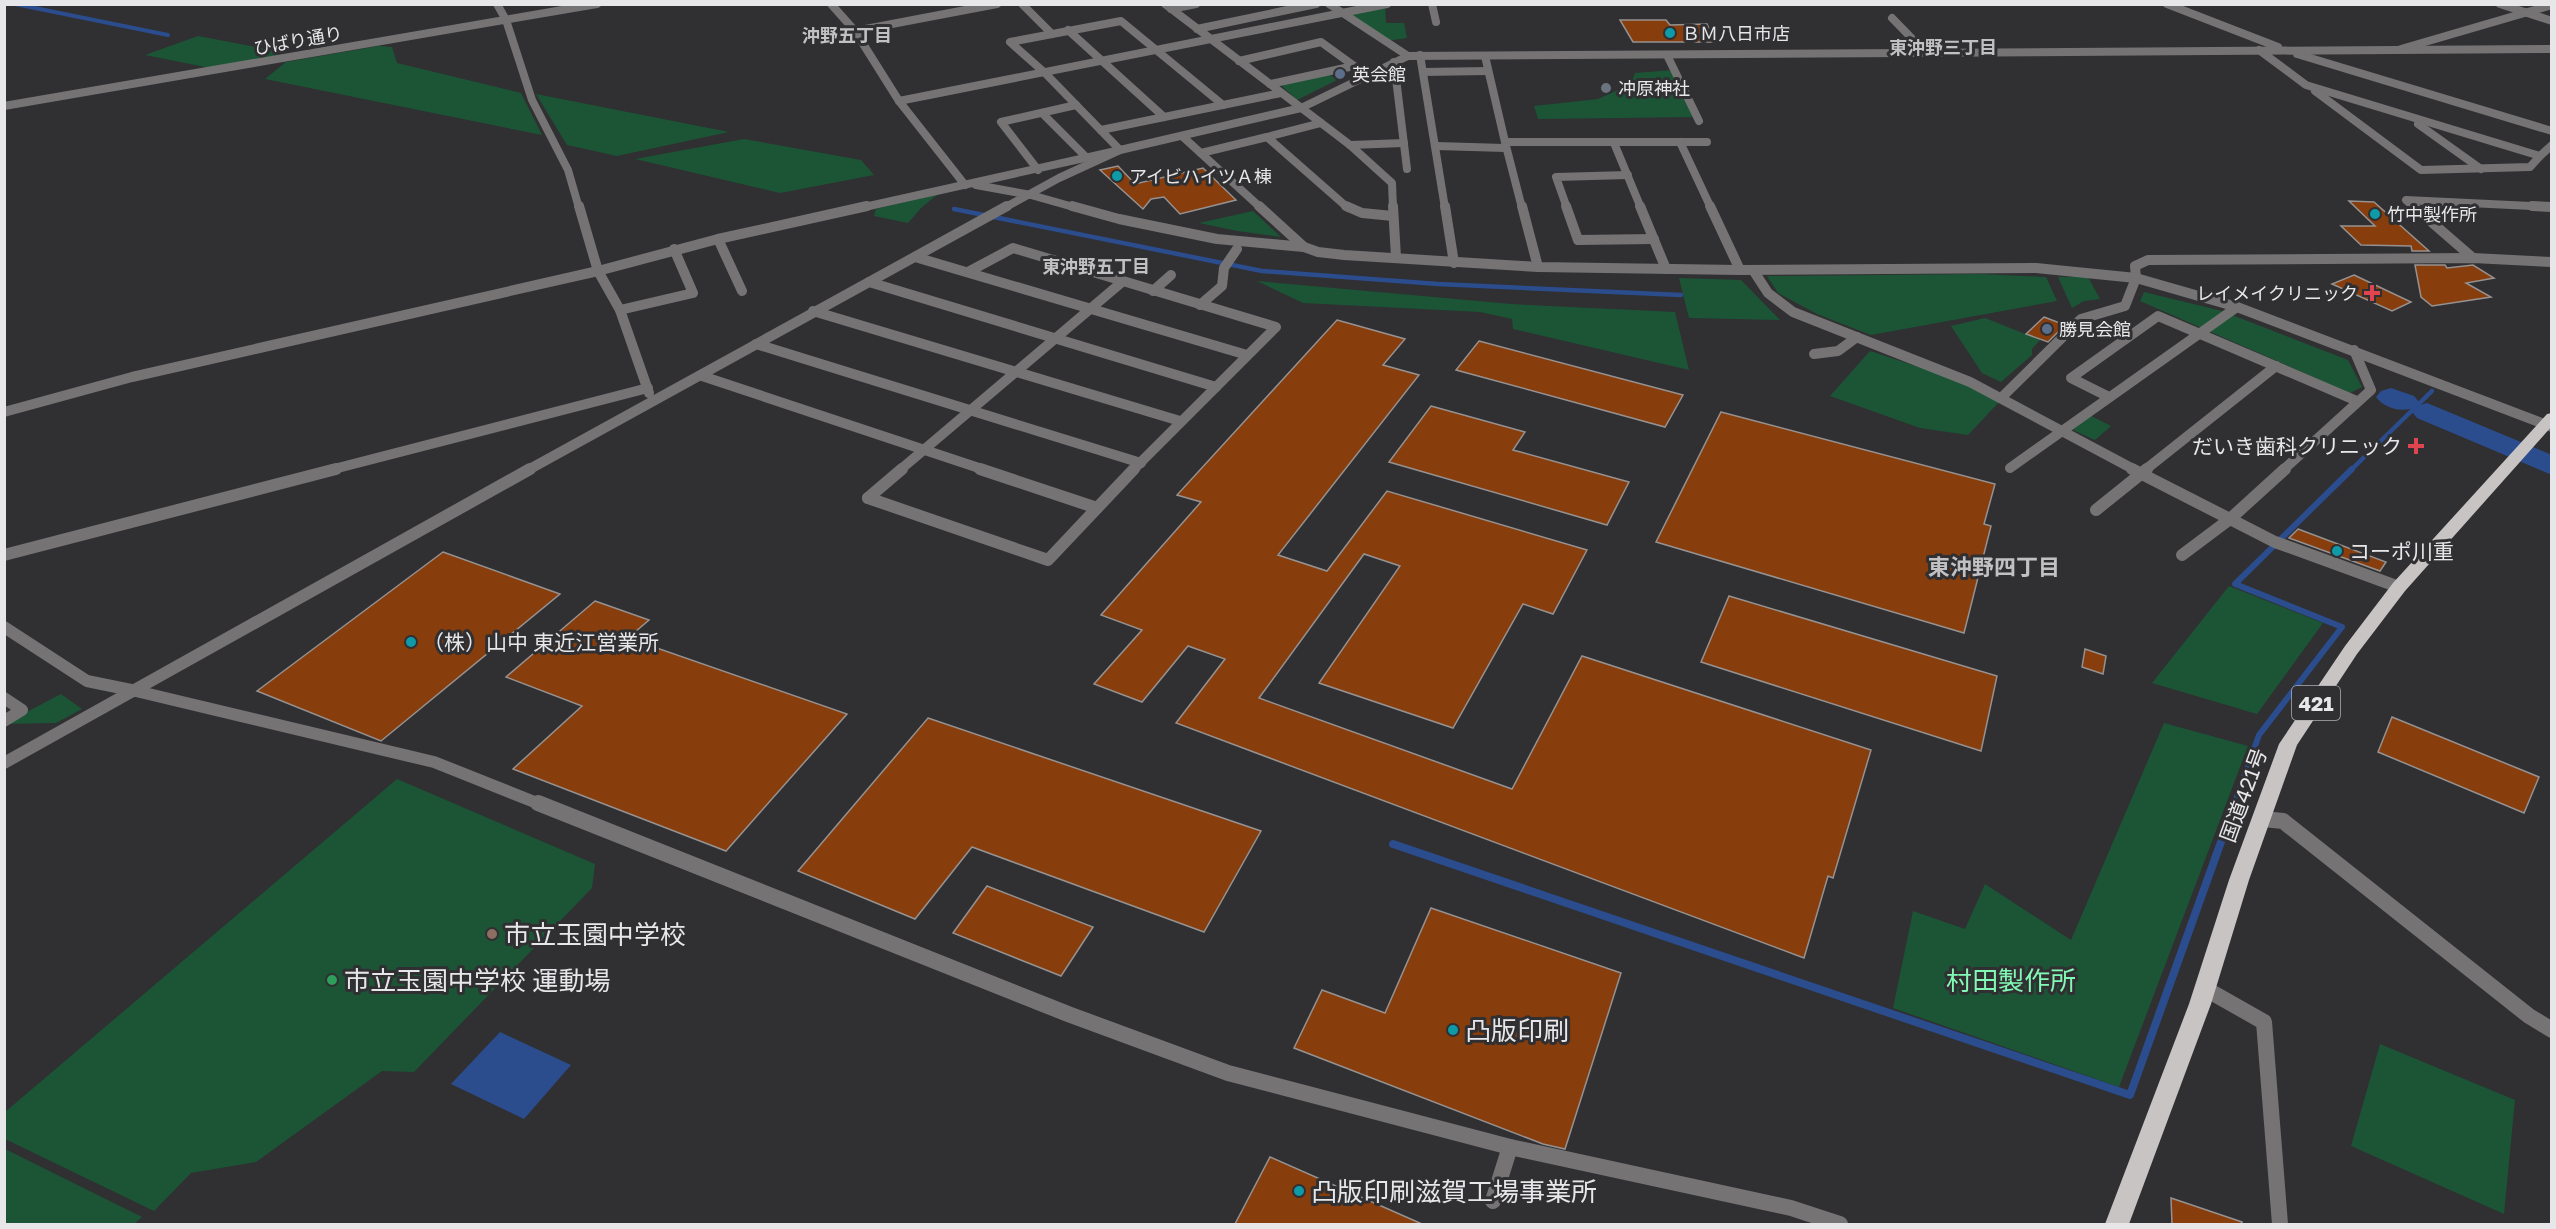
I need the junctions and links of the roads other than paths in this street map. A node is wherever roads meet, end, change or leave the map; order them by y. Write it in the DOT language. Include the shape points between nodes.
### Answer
graph roads {
  1 [pos="497,4"];
  2 [pos="597,4"];
  3 [pos="831,4"];
  4 [pos="997,4"];
  5 [pos="1022,4"];
  6 [pos="1196,4"];
  7 [pos="1316,4"];
  8 [pos="1329,4"];
  9 [pos="1387,4"];
  10 [pos="1432,4"];
  11 [pos="2167,4"];
  12 [pos="2500,4"];
  13 [pos="2552,5"];
  14 [pos="1168,7"];
  15 [pos="1343,13"];
  16 [pos="2526,13"];
  17 [pos="1892,18"];
  18 [pos="506,20"];
  19 [pos="2552,21"];
  20 [pos="1436,22"];
  21 [pos="1197,29"];
  22 [pos="1068,30"];
  23 [pos="855,31"];
  24 [pos="1052,34"];
  25 [pos="1211,39"];
  26 [pos="2401,49"];
  27 [pos="1156,50"];
  28 [pos="2259,50"];
  29 [pos="2284,50"];
  30 [pos="2552,50"];
  31 [pos="1926,53"];
  32 [pos="1420,55"];
  33 [pos="1667,55"];
  34 [pos="1408,56"];
  35 [pos="1485,56"];
  36 [pos="1102,61"];
  37 [pos="1239,61"];
  38 [pos="1394,62"];
  39 [pos="1354,66"];
  40 [pos="1488,71"];
  41 [pos="1423,72"];
  42 [pos="1045,73"];
  43 [pos="1368,76"];
  44 [pos="1270,84"];
  45 [pos="2306,85"];
  46 [pos="1281,93"];
  47 [pos="899,102"];
  48 [pos="1076,105"];
  49 [pos="1223,105"];
  50 [pos="4,106"];
  51 [pos="1301,108"];
  52 [pos="1042,112"];
  53 [pos="1164,117"];
  54 [pos="2411,118"];
  55 [pos="1699,121"];
  56 [pos="1321,123"];
  57 [pos="1101,130"];
  58 [pos="2552,131"];
  59 [pos="1182,136"];
  60 [pos="1267,137"];
  61 [pos="2475,137"];
  62 [pos="2439,138"];
  63 [pos="1680,142"];
  64 [pos="1707,142"];
  65 [pos="1404,143"];
  66 [pos="1614,143"];
  67 [pos="1350,145"];
  68 [pos="1505,145"];
  69 [pos="2552,145"];
  70 [pos="1436,146"];
  71 [pos="1120,150"];
  72 [pos="1201,153"];
  73 [pos="2540,156"];
  74 [pos="1087,158"];
  75 [pos="1407,169"];
  76 [pos="2481,169"];
  77 [pos="1038,170"];
  78 [pos="1628,176"];
  79 [pos="968,184"];
  80 [pos="1031,195"];
  81 [pos="2552,207"];
  82 [pos="1393,216"];
  83 [pos="718,239"];
  84 [pos="1654,239"];
  85 [pos="1304,247"];
  86 [pos="674,249"];
  87 [pos="1237,249"];
  88 [pos="915,256"];
  89 [pos="1396,257"];
  90 [pos="2473,258"];
  91 [pos="2552,262"];
  92 [pos="1454,263"];
  93 [pos="1538,267"];
  94 [pos="1666,269"];
  95 [pos="1740,270"];
  96 [pos="1753,270"];
  97 [pos="598,271"];
  98 [pos="968,272"];
  99 [pos="1171,275"];
  100 [pos="2136,278"];
  101 [pos="869,282"];
  102 [pos="1122,282"];
  103 [pos="742,291"];
  104 [pos="1153,291"];
  105 [pos="1200,305"];
  106 [pos="2237,307"];
  107 [pos="1090,309"];
  108 [pos="620,310"];
  109 [pos="813,311"];
  110 [pos="2197,333"];
  111 [pos="1857,337"];
  112 [pos="1055,339"];
  113 [pos="756,344"];
  114 [pos="2354,350"];
  115 [pos="1814,354"];
  116 [pos="1247,356"];
  117 [pos="2276,366"];
  118 [pos="1016,372"];
  119 [pos="702,375"];
  120 [pos="1215,387"];
  121 [pos="648,388"];
  122 [pos="2109,397"];
  123 [pos="2001,398"];
  124 [pos="2357,401"];
  125 [pos="651,403"];
  126 [pos="970,410"];
  127 [pos="4,412"];
  128 [pos="1180,421"];
  129 [pos="2549,423"];
  130 [pos="2060,432"];
  131 [pos="924,450"];
  132 [pos="1141,463"];
  133 [pos="2010,468"];
  134 [pos="2141,474"];
  135 [pos="1097,508"];
  136 [pos="2096,510"];
  137 [pos="2230,519"];
  138 [pos="4,555"];
  139 [pos="2182,555"];
  140 [pos="2399,587"];
  141 [pos="4,627"];
  142 [pos="136,691"];
  143 [pos="4,698"];
  144 [pos="4,721"];
  145 [pos="4,763"];
  146 [pos="2263,819"];
  147 [pos="2204,988"];
  148 [pos="2552,1030"];
  149 [pos="1510,1147"];
  150 [pos="1493,1201"];
  151 [pos="1815,1221"];
  152 [pos="1840,1224"];
  153 [pos="2117,1224"];
  154 [pos="2280,1224"];
  1 -- 18 [label="street"];
  2 -- 18 [label="street, ひばり通り"];
  3 -- 23 [label="street"];
  4 -- 23 [label="street"];
  5 -- 24 [label="street"];
  6 -- 14 [label="street"];
  7 -- 21 [label="street"];
  8 -- 15 [label="street"];
  9 -- 15 [label="street"];
  10 -- 20 [label="street"];
  11 -- 29 [label="street"];
  12 -- 16 [label="street"];
  13 -- 16 [label="street"];
  14 -- 21 [label="street"];
  15 -- 25 [label="street"];
  15 -- 34 [label="street"];
  16 -- 19 [label="street"];
  16 -- 26 [label="street"];
  17 -- 31 [label="street"];
  18 -- 50 [label="street, ひばり通り"];
  18 -- 97 [label="street" via="532,100 568,170"];
  21 -- 25 [label="street"];
  22 -- 24 [label="street"];
  22 -- 27 [label="street" via="1120,21"];
  22 -- 36 [label="street"];
  23 -- 47 [label="street"];
  24 -- 42 [label="street" via="1010,42"];
  25 -- 27 [label="street"];
  25 -- 37 [label="street"];
  26 -- 29 [label="street"];
  26 -- 30 [label="street"];
  27 -- 36 [label="street"];
  27 -- 49 [label="street"];
  28 -- 29 [label="street"];
  28 -- 31 [label="street"];
  28 -- 45 [label="street"];
  29 -- 58 [label="street"];
  31 -- 33 [label="street"];
  32 -- 34 [label="street"];
  32 -- 35 [label="street"];
  32 -- 41 [label="street"];
  33 -- 35 [label="street"];
  33 -- 55 [label="street"];
  34 -- 38 [label="street"];
  35 -- 40 [label="street"];
  36 -- 42 [label="street"];
  36 -- 53 [label="street"];
  37 -- 39 [label="street" via="1321,42"];
  37 -- 44 [label="street"];
  38 -- 43 [label="street"];
  38 -- 65 [label="street"];
  39 -- 43 [label="street"];
  39 -- 44 [label="street"];
  40 -- 41 [label="street"];
  40 -- 68 [label="street"];
  41 -- 70 [label="street"];
  42 -- 47 [label="street"];
  42 -- 48 [label="street"];
  43 -- 51 [label="street"];
  44 -- 46 [label="street"];
  45 -- 54 [label="street"];
  45 -- 76 [label="street" via="2421,170"];
  46 -- 49 [label="street"];
  46 -- 51 [label="street"];
  47 -- 79 [label="street"];
  48 -- 52 [label="street"];
  48 -- 57 [label="street"];
  49 -- 53 [label="street"];
  51 -- 56 [label="street"];
  51 -- 59 [label="street"];
  52 -- 74 [label="street"];
  52 -- 77 [label="street" via="1001,122"];
  53 -- 57 [label="street"];
  54 -- 61 [label="street"];
  54 -- 62 [label="street"];
  56 -- 60 [label="street"];
  56 -- 67 [label="street"];
  57 -- 71 [label="street"];
  59 -- 71 [label="street"];
  59 -- 72 [label="street"];
  60 -- 72 [label="street"];
  60 -- 82 [label="street" via="1347,207 1362,213"];
  61 -- 62 [label="street"];
  61 -- 73 [label="street"];
  62 -- 76 [label="street"];
  63 -- 64 [label="street"];
  63 -- 66 [label="street"];
  63 -- 95 [label="street"];
  65 -- 67 [label="street"];
  65 -- 75 [label="street"];
  66 -- 68 [label="street"];
  66 -- 78 [label="street"];
  67 -- 82 [label="street" via="1392,183"];
  68 -- 70 [label="street"];
  68 -- 93 [label="street"];
  69 -- 73 [label="street"];
  70 -- 92 [label="street"];
  71 -- 74 [label="street"];
  71 -- 80 [label="street"];
  72 -- 85 [label="street"];
  73 -- 76 [label="street" via="2530,167"];
  74 -- 77 [label="street"];
  77 -- 79 [label="street"];
  78 -- 84 [label="street"];
  78 -- 84 [label="street" via="1556,177 1578,240"];
  79 -- 80 [label="street"];
  79 -- 83 [label="street"];
  80 -- 85 [label="street" via="1119,219 1217,239"];
  80 -- 88 [label="street"];
  81 -- 90 [label="street" via="2406,200"];
  82 -- 89 [label="street"];
  83 -- 86 [label="street"];
  83 -- 103 [label="street"];
  84 -- 94 [label="street"];
  85 -- 89 [label="street" via="1318,252"];
  86 -- 97 [label="street"];
  86 -- 108 [label="street" via="693,293"];
  87 -- 105 [label="street" via="1224,268 1222,286"];
  88 -- 98 [label="street"];
  88 -- 101 [label="street"];
  89 -- 92 [label="street"];
  90 -- 91 [label="street"];
  90 -- 100 [label="street" via="2148,260 2136,266"];
  92 -- 93 [label="street"];
  93 -- 94 [label="street"];
  94 -- 95 [label="street"];
  95 -- 96 [label="street"];
  96 -- 100 [label="street" via="2036,268"];
  96 -- 111 [label="street" via="1768,293 1793,312"];
  97 -- 108 [label="street"];
  97 -- 127 [label="street" via="151,372"];
  98 -- 102 [label="street" via="1013,248"];
  98 -- 107 [label="street"];
  99 -- 104 [label="street"];
  100 -- 106 [label="street"];
  100 -- 123 [label="street" via="2125,306 2081,319"];
  101 -- 109 [label="street"];
  101 -- 112 [label="street"];
  102 -- 104 [label="street"];
  102 -- 107 [label="street"];
  104 -- 105 [label="street"];
  105 -- 116 [label="street" via="1276,327"];
  106 -- 110 [label="street"];
  106 -- 114 [label="street"];
  107 -- 112 [label="street"];
  107 -- 116 [label="street"];
  108 -- 121 [label="street"];
  109 -- 113 [label="street"];
  109 -- 118 [label="street"];
  110 -- 117 [label="street"];
  110 -- 122 [label="street"];
  110 -- 122 [label="street" via="2158,316 2070,378"];
  111 -- 115 [label="street" via="1833,354"];
  111 -- 123 [label="street"];
  112 -- 118 [label="street"];
  112 -- 120 [label="street"];
  113 -- 119 [label="street"];
  113 -- 126 [label="street"];
  114 -- 124 [label="street" via="2371,390"];
  114 -- 129 [label="street"];
  116 -- 120 [label="street"];
  117 -- 124 [label="street"];
  117 -- 134 [label="street"];
  118 -- 126 [label="street"];
  118 -- 128 [label="street"];
  119 -- 125 [label="street"];
  119 -- 131 [label="street"];
  120 -- 128 [label="street"];
  121 -- 125 [label="street"];
  121 -- 138 [label="street"];
  122 -- 130 [label="street"];
  123 -- 130 [label="street"];
  124 -- 137 [label="street"];
  125 -- 142 [label="street" via="274,610"];
  126 -- 131 [label="street"];
  126 -- 132 [label="street"];
  128 -- 132 [label="street"];
  129 -- 140 [label="highway, 国道421号 / 421" via="2533,436"];
  130 -- 133 [label="street"];
  130 -- 134 [label="street"];
  131 -- 135 [label="street"];
  131 -- 135 [label="street" via="867,498 1048,560"];
  132 -- 135 [label="street"];
  134 -- 136 [label="street"];
  134 -- 137 [label="street"];
  137 -- 139 [label="street"];
  137 -- 140 [label="street" via="2275,542"];
  140 -- 146 [label="highway, 国道421号 / 421" via="2288,744"];
  141 -- 142 [label="street" via="87,681"];
  142 -- 145 [label="street"];
  142 -- 149 [label="street" via="434,762 1068,1014 1228,1073"];
  143 -- 144 [label="street" via="22,710"];
  146 -- 147 [label="highway, 国道421号 / 421"];
  146 -- 148 [label="street" via="2283,821 2529,1016"];
  147 -- 153 [label="highway, 国道421号 / 421"];
  147 -- 154 [label="street" via="2264,1022"];
  149 -- 150 [label="street"];
  149 -- 151 [label="street" via="1791,1208"];
  151 -- 152 [label="street"];
}
